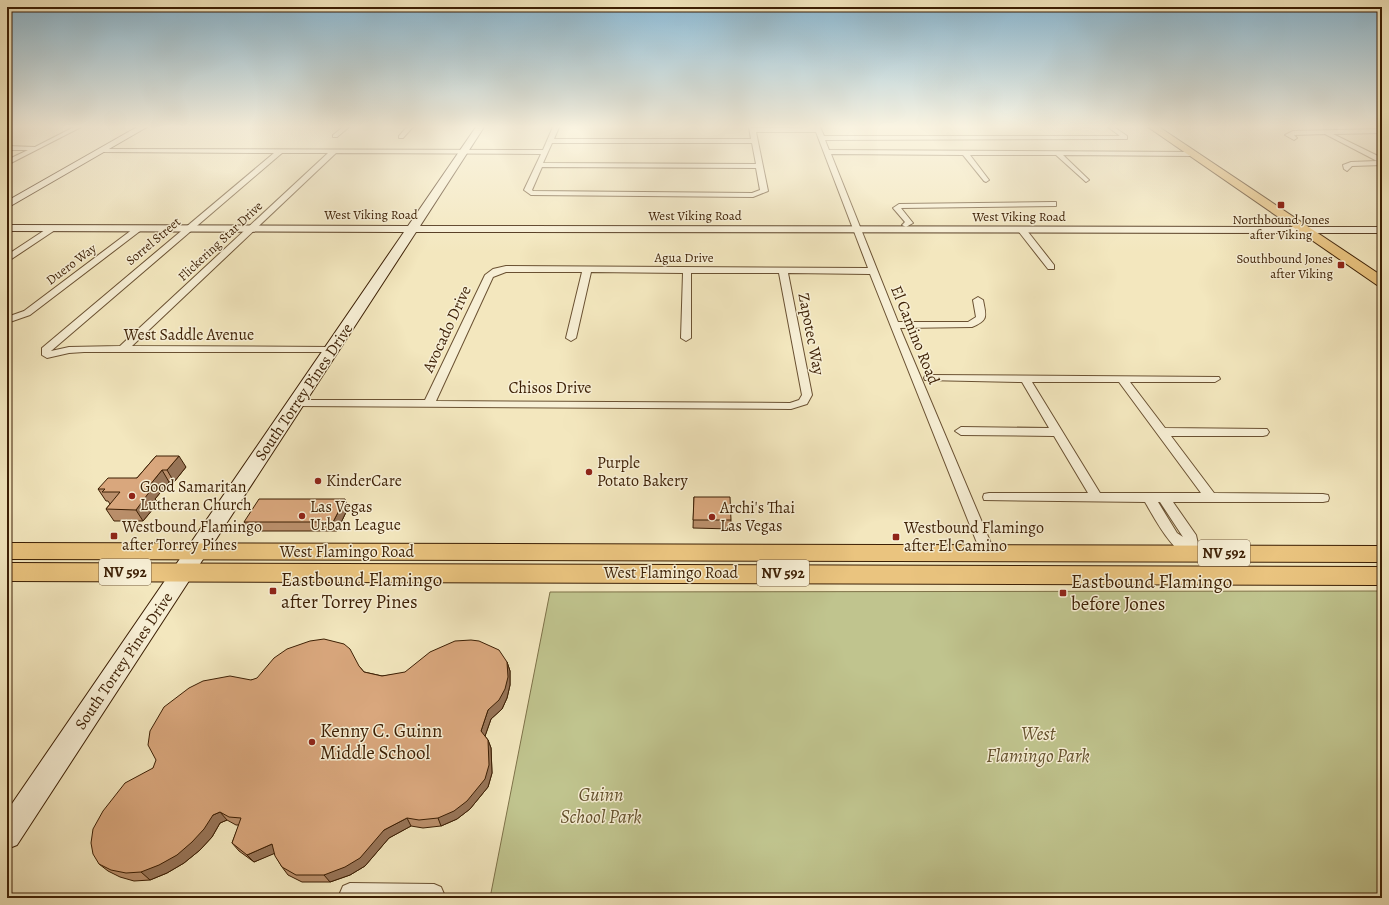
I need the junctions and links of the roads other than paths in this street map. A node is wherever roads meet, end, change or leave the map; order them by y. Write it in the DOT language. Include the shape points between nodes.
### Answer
graph roads {
  1 [pos="69,169"];
  2 [pos="258,169"];
  3 [pos="315,169"];
  4 [pos="451,169"];
  5 [pos="537,169"];
  6 [pos="761,169"];
  7 [pos="835,169"];
  8 [pos="978,169"];
  9 [pos="1074,169"];
  10 [pos="1216,169"];
  11 [pos="986,180"];
  12 [pos="1086,180"];
  13 [pos="1053,204"];
  14 [pos="7,205"];
  15 [pos="906,224"];
  16 [pos="7,228"];
  17 [pos="54,228"];
  18 [pos="140,228"];
  19 [pos="188,228"];
  20 [pos="253,228"];
  21 [pos="412,228"];
  22 [pos="858,230"];
  23 [pos="1022,230"];
  24 [pos="1382,230"];
  25 [pos="1307,232"];
  26 [pos="7,259"];
  27 [pos="1051,267"];
  28 [pos="587,269"];
  29 [pos="687,270"];
  30 [pos="783,270"];
  31 [pos="496,271"];
  32 [pos="873,271"];
  33 [pos="1382,282"];
  34 [pos="978,300"];
  35 [pos="11,319"];
  36 [pos="894,325"];
  37 [pos="571,338"];
  38 [pos="686,338"];
  39 [pos="123,349"];
  40 [pos="332,350"];
  41 [pos="47,355"];
  42 [pos="929,378"];
  43 [pos="1025,378"];
  44 [pos="1122,379"];
  45 [pos="1215,379"];
  46 [pos="803,402"];
  47 [pos="296,403"];
  48 [pos="429,403"];
  49 [pos="961,431"];
  50 [pos="1058,432"];
  51 [pos="1162,432"];
  52 [pos="1263,432"];
  53 [pos="990,497"];
  54 [pos="1097,498"];
  55 [pos="1148,498"];
  56 [pos="1164,498"];
  57 [pos="1211,498"];
  58 [pos="1322,498"];
  59 [pos="7,551"];
  60 [pos="198,551"];
  61 [pos="988,553"];
  62 [pos="1066,553"];
  63 [pos="1193,553"];
  64 [pos="1382,554"];
  65 [pos="592,562"];
  66 [pos="1382,566"];
  67 [pos="7,572"];
  68 [pos="184,572"];
  69 [pos="937,574"];
  70 [pos="1020,574"];
  71 [pos="1291,576"];
  72 [pos="1382,576"];
  73 [pos="7,835"];
  74 [pos="350,893"];
  75 [pos="433,898"];
  1 -- 14 [label="street"];
  2 -- 19 [label="street, Sorrel Street"];
  3 -- 20 [label="street, Flickering Star Drive"];
  4 -- 21 [label="street, South Torrey Pines Drive"];
  5 -- 6 [label="street" via="528,190 531,193 753,195 764,191"];
  7 -- 22 [label="street, El Camino Road"];
  8 -- 11 [label="street"];
  9 -- 12 [label="street"];
  10 -- 25 [label="main road"];
  13 -- 15 [label="street" via="899,206 897,208"];
  15 -- 22 [label="street, West Viking Road"];
  15 -- 23 [label="street, West Viking Road"];
  16 -- 17 [label="street, West Viking Road"];
  17 -- 18 [label="street, West Viking Road"];
  17 -- 26 [label="street"];
  18 -- 19 [label="street, West Viking Road"];
  18 -- 35 [label="street, Duero Way" via="27,313"];
  19 -- 20 [label="street, West Viking Road"];
  19 -- 41 [label="street, Sorrel Street" via="51,345 46,350"];
  20 -- 21 [label="street, West Viking Road"];
  20 -- 39 [label="street, Flickering Star Drive"];
  21 -- 22 [label="street, West Viking Road"];
  21 -- 40 [label="street, South Torrey Pines Drive"];
  22 -- 32 [label="street, El Camino Road"];
  23 -- 25 [label="street, West Viking Road"];
  23 -- 27 [label="street"];
  24 -- 25 [label="street, West Viking Road"];
  25 -- 33 [label="main road"];
  28 -- 29 [label="street, Agua Drive"];
  28 -- 31 [label="street, Agua Drive"];
  28 -- 37 [label="street"];
  29 -- 30 [label="street, Agua Drive"];
  29 -- 38 [label="street"];
  30 -- 32 [label="street, Agua Drive"];
  30 -- 46 [label="street, Zapotec Way" via="807,395"];
  31 -- 48 [label="street, Avocado Drive" via="489,275"];
  32 -- 36 [label="street, El Camino Road"];
  34 -- 36 [label="street" via="981,317 979,321 969,325"];
  36 -- 61 [label="street, El Camino Road"];
  39 -- 40 [label="street, West Saddle Avenue"];
  39 -- 41 [label="street, West Saddle Avenue" via="69,350"];
  40 -- 47 [label="street, South Torrey Pines Drive"];
  42 -- 43 [label="street"];
  43 -- 44 [label="street"];
  43 -- 50 [label="street"];
  44 -- 45 [label="street"];
  44 -- 51 [label="street"];
  46 -- 48 [label="street, Chisos Drive" via="791,406"];
  47 -- 48 [label="street, Chisos Drive"];
  47 -- 60 [label="street, South Torrey Pines Drive"];
  49 -- 50 [label="street"];
  50 -- 54 [label="street"];
  51 -- 52 [label="street"];
  51 -- 57 [label="street"];
  53 -- 54 [label="street"];
  54 -- 55 [label="street"];
  55 -- 56 [label="street"];
  55 -- 63 [label="street" via="1172,536"];
  56 -- 57 [label="street"];
  56 -- 63 [label="street" via="1189,535"];
  57 -- 58 [label="street"];
  59 -- 60 [label="main road, West Flamingo Road / NV 592"];
  60 -- 65 [label="main road, West Flamingo Road / NV 592"];
  60 -- 68 [label="street, South Torrey Pines Drive"];
  61 -- 62 [label="main road, West Flamingo Road / NV 592"];
  61 -- 65 [label="main road, West Flamingo Road / NV 592" via="657,552 626,563 608,562 598,565"];
  61 -- 69 [label="main road" via="983,561 950,564"];
  62 -- 63 [label="main road, West Flamingo Road / NV 592"];
  62 -- 70 [label="main road" via="1054,564 1030,565 1023,568"];
  63 -- 64 [label="main road, West Flamingo Road / NV 592"];
  65 -- 68 [label="main road, West Flamingo Road / NV 592" via="462,573"];
  65 -- 69 [label="main road, West Flamingo Road / NV 592"];
  66 -- 71 [label="main road" via="1310,566 1294,568"];
  67 -- 68 [label="main road, West Flamingo Road / NV 592"];
  68 -- 73 [label="street, South Torrey Pines Drive"];
  69 -- 70 [label="main road, West Flamingo Road / NV 592"];
  70 -- 71 [label="main road, West Flamingo Road / NV 592"];
  71 -- 72 [label="main road, West Flamingo Road / NV 592"];
  74 -- 75 [label="street" via="434,894"];
}
